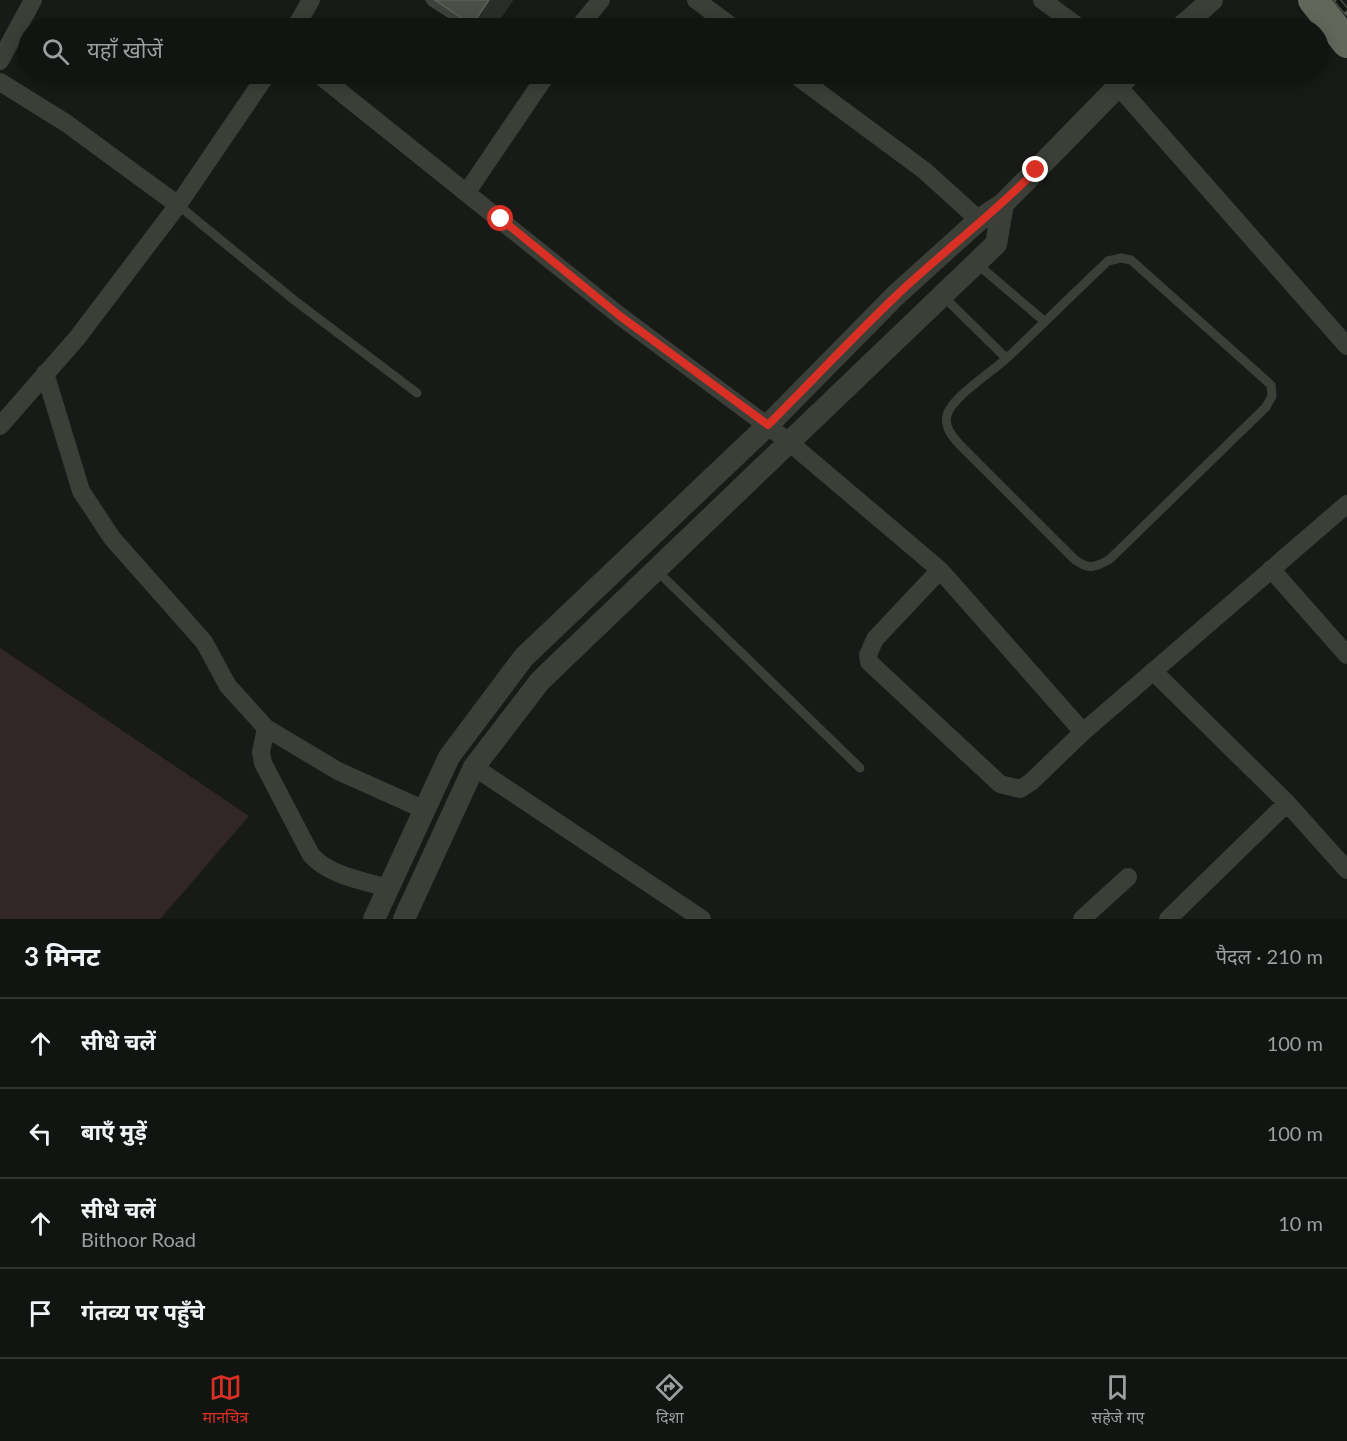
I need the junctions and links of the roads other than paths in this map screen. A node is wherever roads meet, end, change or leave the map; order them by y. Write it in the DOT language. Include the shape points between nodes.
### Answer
graph roads {
  1 [pos="33,0"];
  2 [pos="311,0"];
  3 [pos="601,0"];
  4 [pos="696,0"];
  5 [pos="1042,0"];
  6 [pos="1212,0"];
  7 [pos="1313,0"];
  8 [pos="23,18"];
  9 [pos="301,18"];
  10 [pos="586,18"];
  11 [pos="720,18"];
  12 [pos="1066,18"];
  13 [pos="1191,18"];
  14 [pos="1327,18"];
  15 [pos="1329,21"];
  16 [pos="18,28"];
  17 [pos="1347,44"];
  18 [pos="0,62"];
  19 [pos="0,82"];
  20 [pos="260,84"];
  21 [pos="331,84"];
  22 [pos="541,84"];
  23 [pos="808,84"];
  24 [pos="1120,84"];
  25 [pos="1127,84"];
  26 [pos="467,192"];
  27 [pos="1003,204"];
  28 [pos="178,205"];
  29 [pos="980,220"];
  30 [pos="976,263"];
  31 [pos="943,296"];
  32 [pos="1044,321"];
  33 [pos="1347,346"];
  34 [pos="1006,358"];
  35 [pos="45,373"];
  36 [pos="417,393"];
  37 [pos="768,425"];
  38 [pos="0,426"];
  39 [pos="789,442"];
  40 [pos="1347,504"];
  41 [pos="1271,569"];
  42 [pos="656,570"];
  43 [pos="940,570"];
  44 [pos="1347,655"];
  45 [pos="1153,671"];
  46 [pos="266,728"];
  47 [pos="1083,732"];
  48 [pos="474,767"];
  49 [pos="860,768"];
  50 [pos="1287,803"];
  51 [pos="425,810"];
  52 [pos="1347,870"];
  53 [pos="1128,877"];
  54 [pos="388,888"];
  55 [pos="374,919"];
  56 [pos="404,919"];
  57 [pos="702,919"];
  58 [pos="1082,919"];
  59 [pos="1168,919"];
  1 -- 8 [label="street"];
  2 -- 9 [label="street"];
  3 -- 10 [label="street"];
  4 -- 11 [label="street"];
  5 -- 12 [label="street"];
  6 -- 13 [label="street"];
  7 -- 14 [label="highway"];
  15 -- 17 [label="highway"];
  16 -- 18 [label="street"];
  19 -- 28 [label="street" via="66,123"];
  20 -- 28 [label="street"];
  21 -- 26 [label="street"];
  22 -- 26 [label="street"];
  23 -- 29 [label="street" via="925,171"];
  24 -- 27 [label="street"];
  25 -- 33 [label="street"];
  26 -- 37 [label="street" via="620,316"];
  27 -- 29 [label="street"];
  27 -- 30 [label="street" via="996,244"];
  28 -- 35 [label="street" via="77,338"];
  28 -- 36 [label="lane"];
  29 -- 37 [label="street" via="896,296"];
  30 -- 31 [label="street"];
  30 -- 32 [label="lane"];
  31 -- 34 [label="lane"];
  31 -- 39 [label="street"];
  32 -- 34 [label="lane"];
  32 -- 34 [label="lane" via="1108,261 1131,260 1271,386 1272,396 1266,407 1110,559 1089,568 1074,559 959,444 947,427 951,408"];
  35 -- 38 [label="street"];
  35 -- 46 [label="street" via="71,464 94,513 204,642 228,686"];
  37 -- 39 [label="street"];
  37 -- 51 [label="street" via="524,657 449,757"];
  39 -- 42 [label="street"];
  39 -- 43 [label="street"];
  40 -- 41 [label="street"];
  41 -- 44 [label="street"];
  41 -- 45 [label="street"];
  42 -- 48 [label="street" via="540,681"];
  42 -- 49 [label="lane"];
  43 -- 47 [label="street"];
  43 -- 47 [label="street" via="875,639 868,655 873,667 1007,787 1025,787"];
  45 -- 47 [label="street"];
  45 -- 50 [label="street"];
  46 -- 51 [label="street" via="338,771"];
  46 -- 54 [label="street" via="263,763 311,855 333,872"];
  48 -- 56 [label="street"];
  48 -- 57 [label="street"];
  50 -- 52 [label="street"];
  50 -- 59 [label="street"];
  51 -- 54 [label="street"];
  53 -- 58 [label="street"];
  54 -- 55 [label="street"];
}
